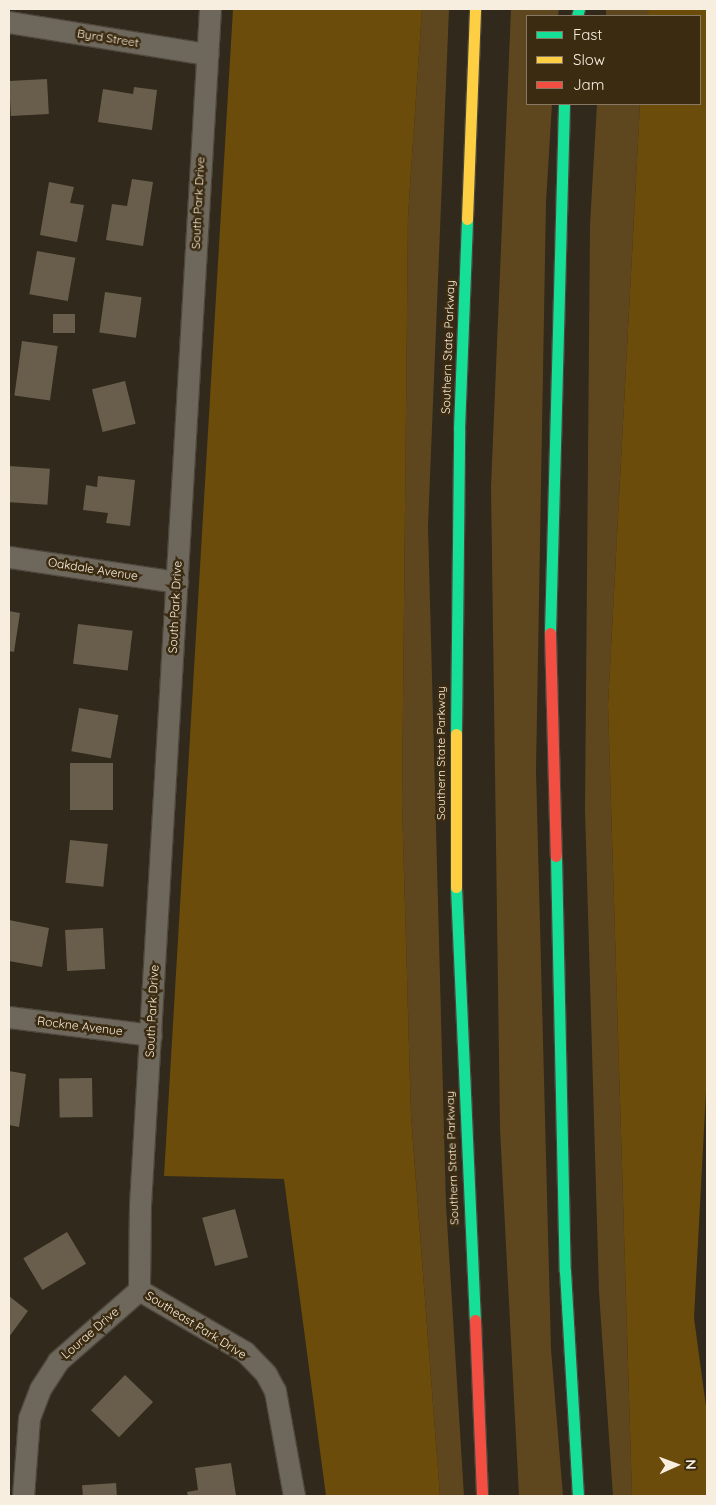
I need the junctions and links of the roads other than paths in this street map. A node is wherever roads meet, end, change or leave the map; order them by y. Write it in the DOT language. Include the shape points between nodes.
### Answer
graph roads {
  1 [pos="210,9"];
  2 [pos="475,9"];
  3 [pos="9,22"];
  4 [pos="207,54"];
  5 [pos="564,105"];
  6 [pos="9,557"];
  7 [pos="176,582"];
  8 [pos="9,1017"];
  9 [pos="151,1035"];
  10 [pos="140,1205"];
  11 [pos="140,1290"];
  12 [pos="23,1496"];
  13 [pos="294,1496"];
  14 [pos="482,1496"];
  15 [pos="578,1496"];
  1 -- 4 [label="street, South Park Drive"];
  2 -- 14 [label="highway, Southern State Parkway" via="458,430 455,858"];
  3 -- 4 [label="street, Byrd Street"];
  4 -- 7 [label="street, South Park Drive"];
  5 -- 15 [label="highway" via="551,483 549,701 562,978 565,1271"];
  6 -- 7 [label="street, Oakdale Avenue"];
  7 -- 9 [label="street, South Park Drive"];
  8 -- 9 [label="street, Rockne Avenue"];
  9 -- 10 [label="street, South Park Drive"];
  10 -- 11 [label="street, Southeast Park Drive"];
  11 -- 12 [label="street, Lourae Drive" via="58,1361 40,1389 29,1418"];
  11 -- 13 [label="street, Southeast Park Drive" via="245,1352 266,1374 275,1391"];
}
